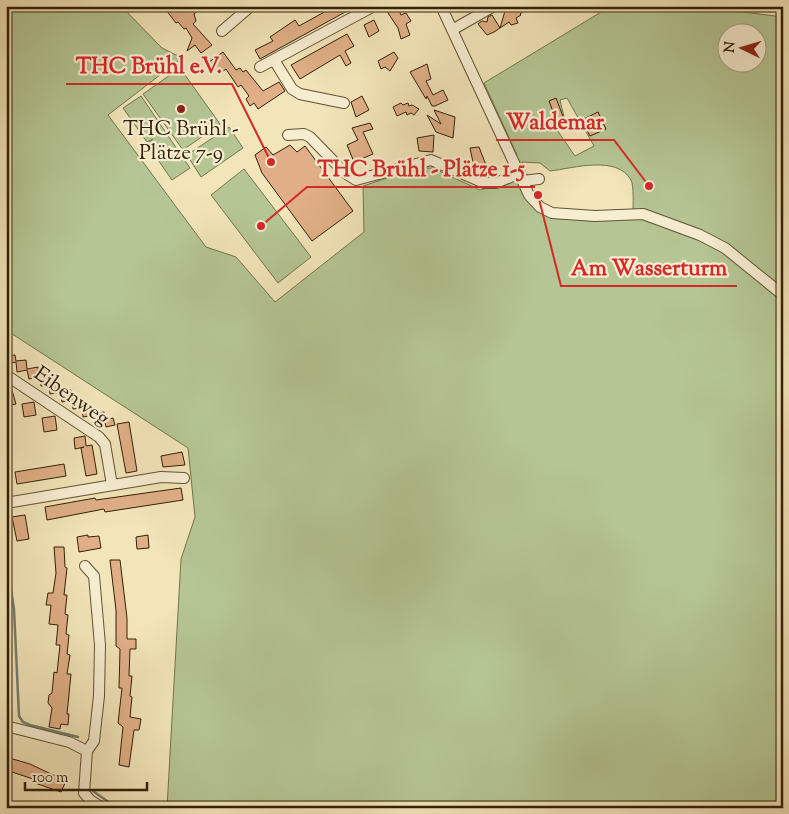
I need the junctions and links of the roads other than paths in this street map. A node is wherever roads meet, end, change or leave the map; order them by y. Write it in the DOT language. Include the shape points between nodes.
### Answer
graph roads {
  1 [pos="251,6"];
  2 [pos="374,6"];
  3 [pos="441,6"];
  4 [pos="494,6"];
  5 [pos="452,30"];
  6 [pos="222,31"];
  7 [pos="274,60"];
  8 [pos="260,68"];
  9 [pos="344,104"];
  10 [pos="288,135"];
  11 [pos="521,177"];
  12 [pos="539,179"];
  13 [pos="783,295"];
  14 [pos="6,375"];
  15 [pos="184,478"];
  16 [pos="112,485"];
  17 [pos="6,503"];
  18 [pos="85,566"];
  19 [pos="6,726"];
  20 [pos="87,751"];
  21 [pos="102,808"];
  1 -- 6 [label="street"];
  2 -- 7 [label="street"];
  3 -- 5 [label="street"];
  4 -- 5 [label="street"];
  5 -- 11 [label="street"];
  7 -- 8 [label="street"];
  7 -- 9 [label="street" via="292,89 300,94"];
  10 -- 11 [label="street" via="310,137 356,180 430,160 484,183"];
  11 -- 12 [label="street"];
  11 -- 13 [label="street" via="534,202 552,213 595,216 643,214 711,240"];
  14 -- 16 [label="street, Eibenweg" via="99,437 105,444"];
  15 -- 16 [label="street" via="162,477"];
  16 -- 17 [label="street"];
  18 -- 20 [label="street" via="94,576 100,645 94,741"];
  19 -- 20 [label="street" via="69,742"];
  20 -- 21 [label="street" via="84,793"];
}
